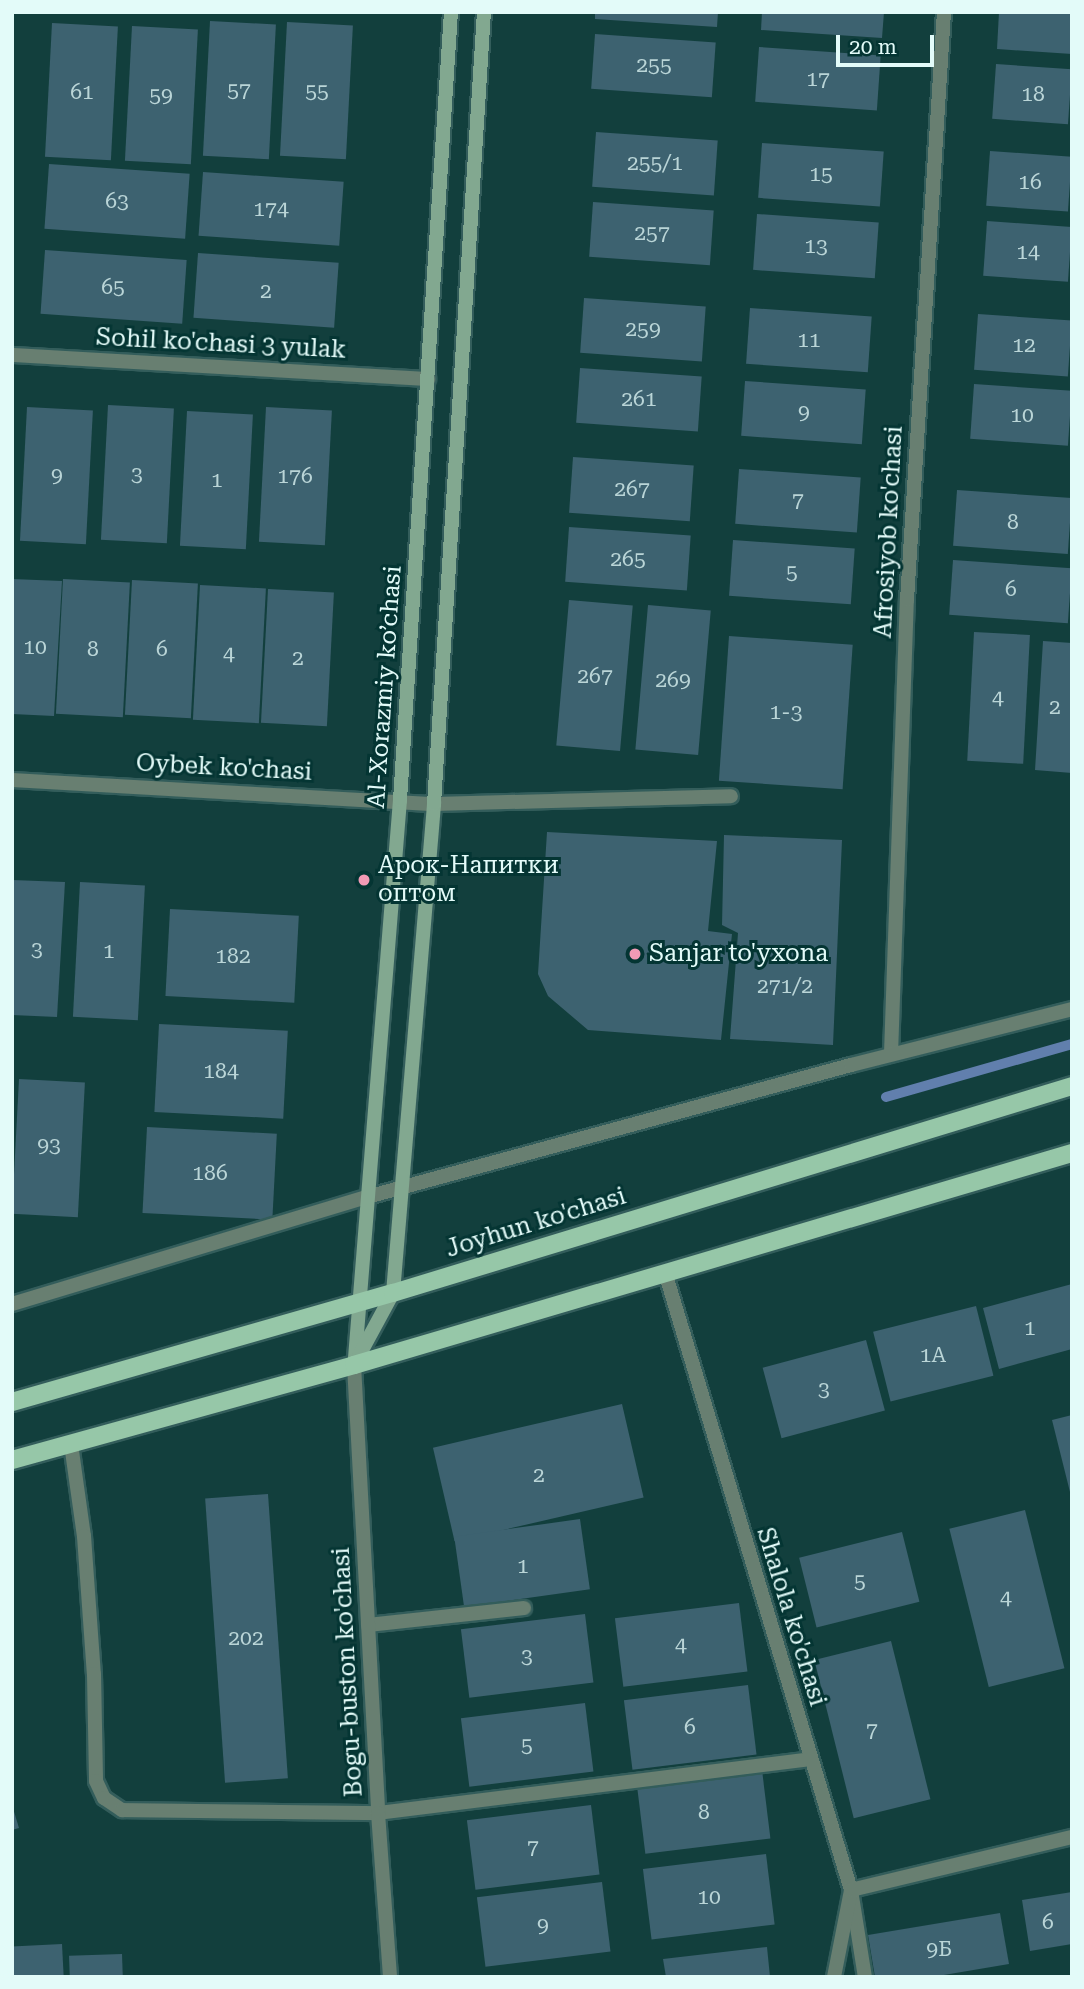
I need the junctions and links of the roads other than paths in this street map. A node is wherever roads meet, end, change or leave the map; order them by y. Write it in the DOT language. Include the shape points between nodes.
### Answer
graph roads {
  1 [pos="451,12"];
  2 [pos="484,12"];
  3 [pos="944,12"];
  4 [pos="12,355"];
  5 [pos="428,379"];
  6 [pos="12,780"];
  7 [pos="732,796"];
  8 [pos="400,800"];
  9 [pos="434,804"];
  10 [pos="1072,1009"];
  11 [pos="891,1054"];
  12 [pos="1072,1086"];
  13 [pos="1072,1153"];
  14 [pos="401,1189"];
  15 [pos="367,1198"];
  16 [pos="665,1272"];
  17 [pos="393,1293"];
  18 [pos="359,1303"];
  19 [pos="12,1304"];
  20 [pos="354,1365"];
  21 [pos="12,1402"];
  22 [pos="71,1444"];
  23 [pos="12,1460"];
  24 [pos="524,1608"];
  25 [pos="368,1625"];
  26 [pos="810,1759"];
  27 [pos="378,1813"];
  28 [pos="1072,1837"];
  29 [pos="851,1890"];
  30 [pos="390,1977"];
  31 [pos="834,1977"];
  32 [pos="864,1977"];
  1 -- 5 [label="main road, Al-Xorazmiy ko’chasi"];
  2 -- 9 [label="main road"];
  3 -- 11 [label="street, Afrosiyob ko'chasi" via="907,600"];
  4 -- 5 [label="street, Sohil ko'chasi 3 yulak"];
  5 -- 8 [label="main road, Al-Xorazmiy ko’chasi"];
  6 -- 8 [label="street, Oybek ko'chasi"];
  7 -- 9 [label="street, Oybek ko'chasi"];
  8 -- 9 [label="street, Oybek ko'chasi"];
  8 -- 15 [label="main road, Al-Xorazmiy ko’chasi"];
  9 -- 14 [label="main road"];
  10 -- 11 [label="street"];
  11 -- 14 [label="street"];
  12 -- 17 [label="main road, Joyhun ko'chasi"];
  13 -- 16 [label="main road"];
  14 -- 15 [label="street"];
  14 -- 17 [label="main road"];
  15 -- 18 [label="main road, Al-Xorazmiy ko’chasi"];
  15 -- 19 [label="street"];
  16 -- 20 [label="main road"];
  16 -- 26 [label="street, Shalola ko'chasi"];
  17 -- 18 [label="main road, Joyhun ko'chasi"];
  17 -- 20 [label="main road"];
  18 -- 20 [label="main road, Al-Xorazmiy ko’chasi"];
  18 -- 21 [label="main road, Joyhun ko'chasi"];
  20 -- 22 [label="main road"];
  20 -- 25 [label="street, Bogu-buston ko'chasi"];
  22 -- 23 [label="main road"];
  22 -- 27 [label="street" via="85,1536 96,1781 104,1798 122,1810"];
  24 -- 25 [label="street"];
  25 -- 27 [label="street, Bogu-buston ko'chasi"];
  26 -- 27 [label="street"];
  26 -- 29 [label="street, Shalola ko'chasi"];
  27 -- 30 [label="street, Bogu-buston ko'chasi"];
  28 -- 29 [label="street"];
  29 -- 31 [label="street"];
  29 -- 32 [label="street, Shalola ko'chasi"];
}
